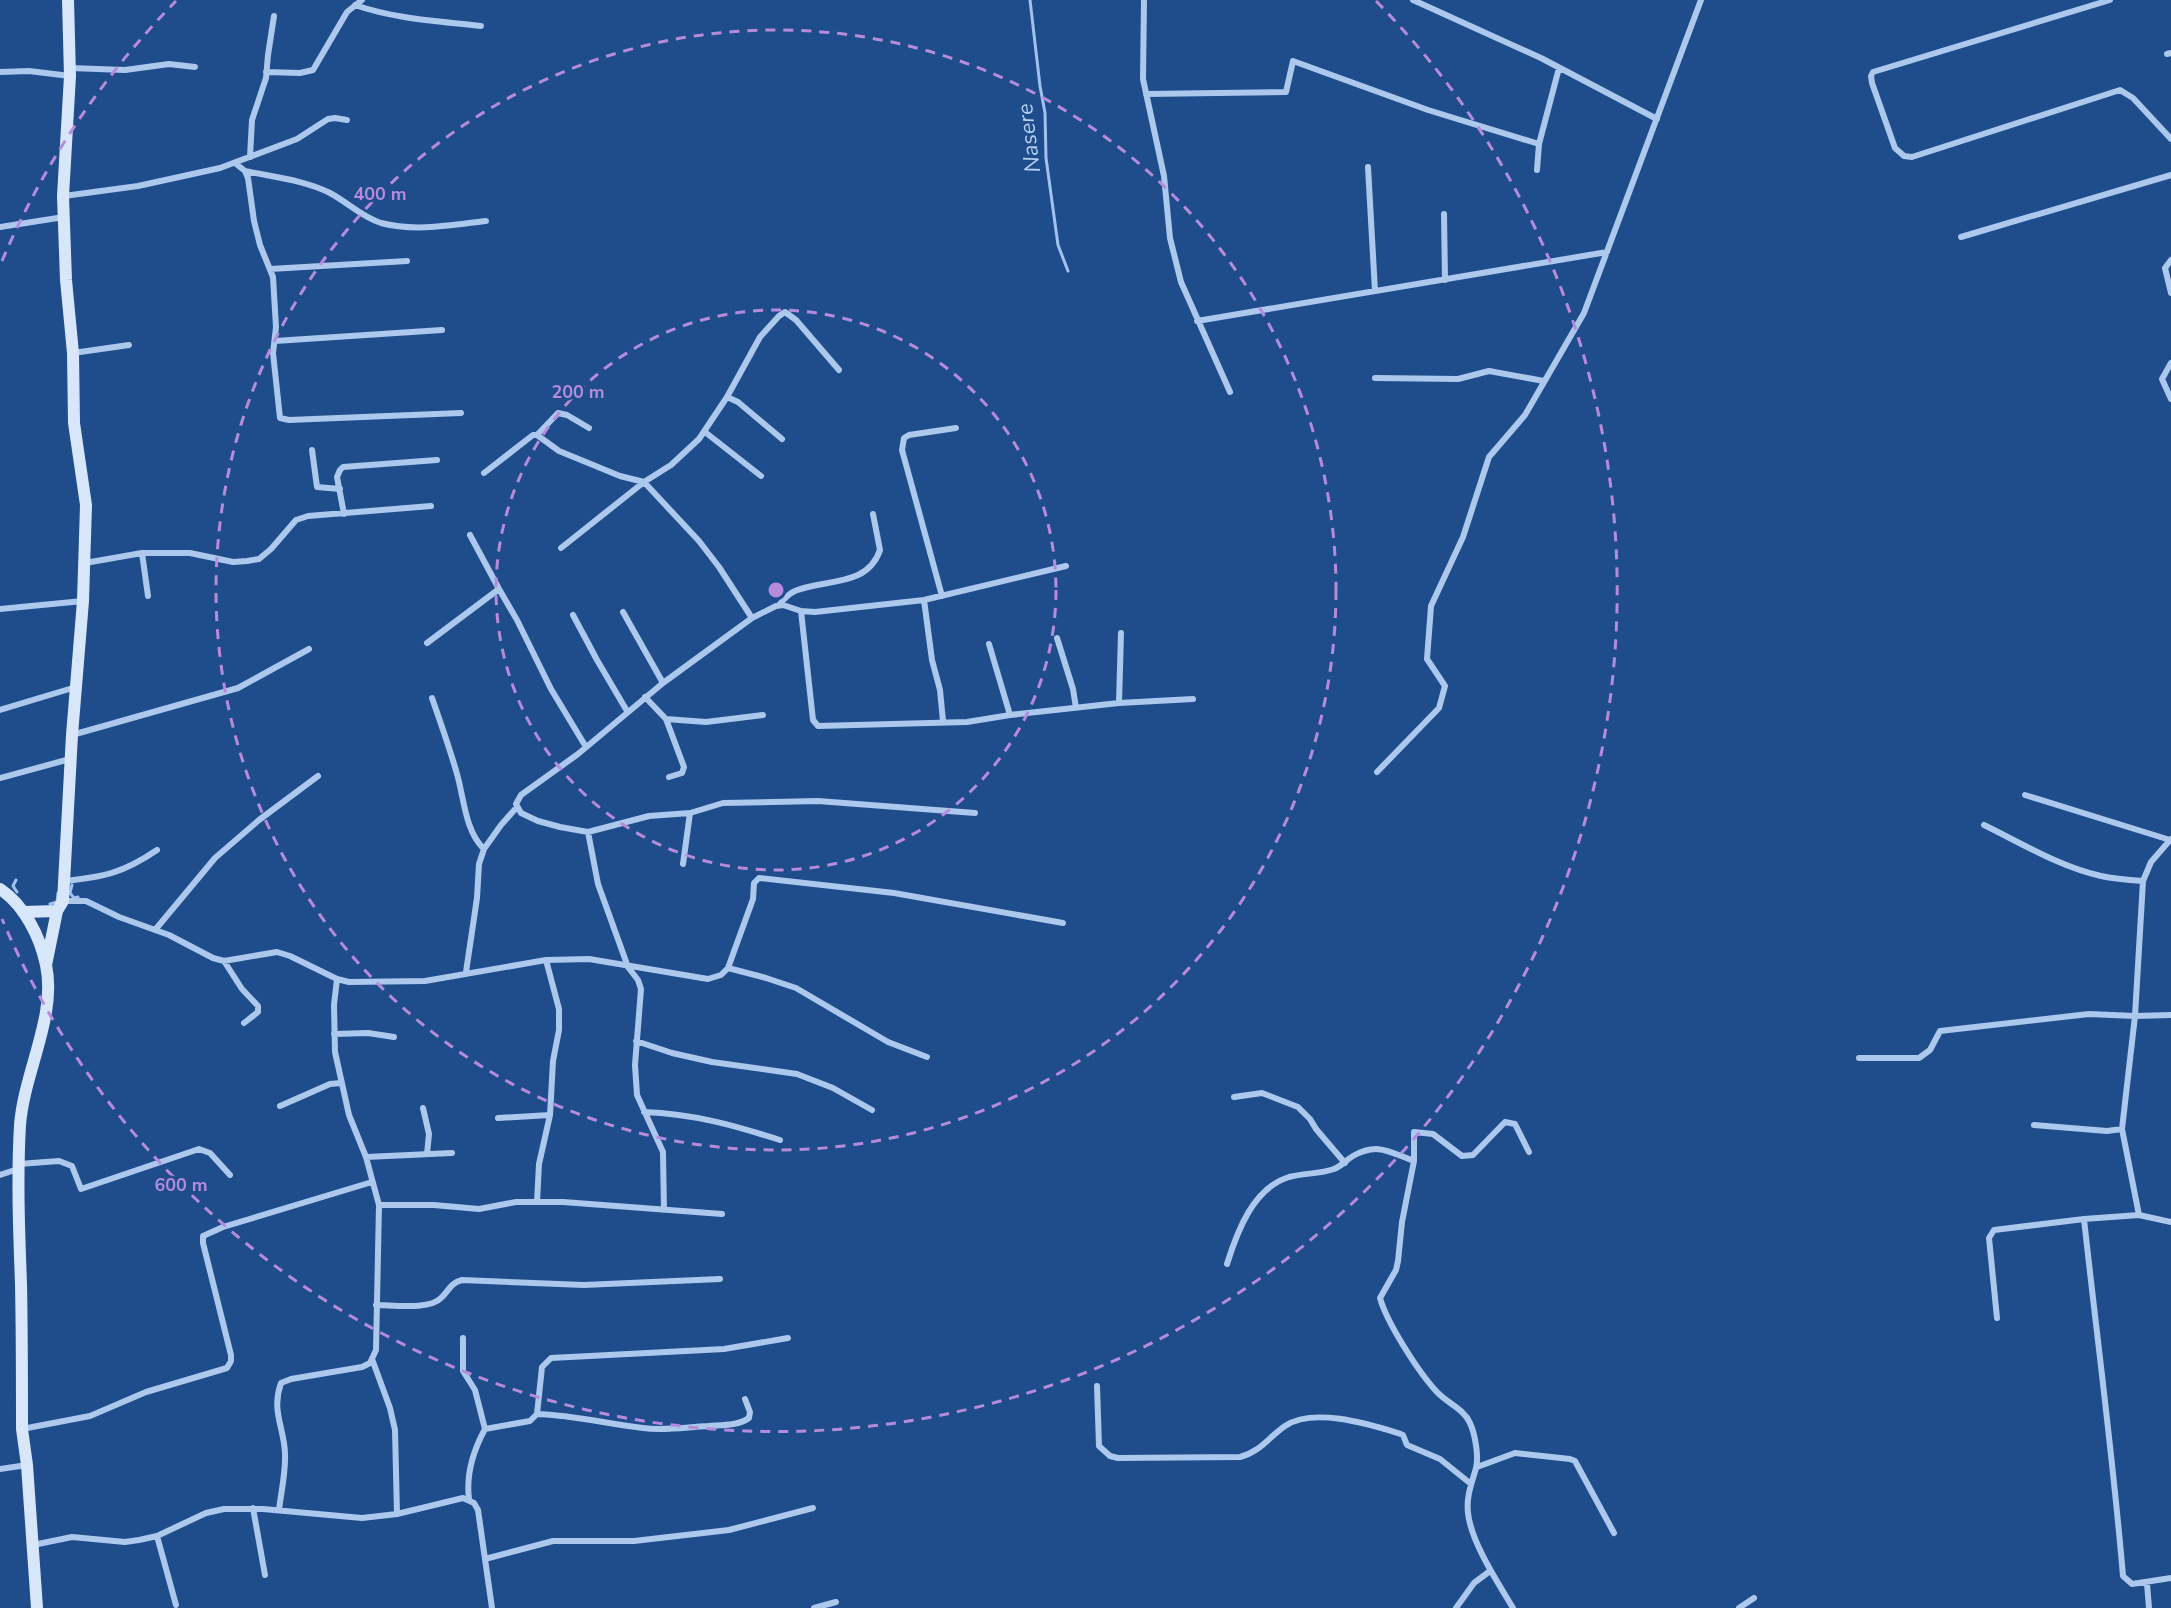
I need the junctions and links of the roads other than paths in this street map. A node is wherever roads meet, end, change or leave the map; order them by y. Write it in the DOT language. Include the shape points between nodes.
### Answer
graph roads {
  1 [pos="68,0"];
  2 [pos="362,0"];
  3 [pos="1144,0"];
  4 [pos="1413,0"];
  5 [pos="1701,0"];
  6 [pos="2110,0"];
  7 [pos="355,5"];
  8 [pos="274,16"];
  9 [pos="481,26"];
  10 [pos="195,67"];
  11 [pos="1559,68"];
  12 [pos="0,72"];
  13 [pos="70,72"];
  14 [pos="266,72"];
  15 [pos="1146,94"];
  16 [pos="1657,119"];
  17 [pos="347,120"];
  18 [pos="2171,139"];
  19 [pos="1539,144"];
  20 [pos="250,157"];
  21 [pos="235,163"];
  22 [pos="1368,167"];
  23 [pos="1537,170"];
  24 [pos="245,171"];
  25 [pos="2171,175"];
  26 [pos="63,196"];
  27 [pos="1444,214"];
  28 [pos="64,217"];
  29 [pos="486,221"];
  30 [pos="0,227"];
  31 [pos="1961,237"];
  32 [pos="1607,252"];
  33 [pos="2171,260"];
  34 [pos="407,261"];
  35 [pos="270,269"];
  36 [pos="1445,280"];
  37 [pos="1375,291"];
  38 [pos="2171,293"];
  39 [pos="1197,321"];
  40 [pos="442,330"];
  41 [pos="275,341"];
  42 [pos="129,345"];
  43 [pos="73,353"];
  44 [pos="2171,363"];
  45 [pos="839,370"];
  46 [pos="1375,378"];
  47 [pos="1544,381"];
  48 [pos="1230,392"];
  49 [pos="727,397"];
  50 [pos="2171,399"];
  51 [pos="461,413"];
  52 [pos="590,428"];
  53 [pos="956,428"];
  54 [pos="705,432"];
  55 [pos="537,435"];
  56 [pos="782,439"];
  57 [pos="312,450"];
  58 [pos="437,460"];
  59 [pos="484,473"];
  60 [pos="761,476"];
  61 [pos="644,482"];
  62 [pos="340,489"];
  63 [pos="430,506"];
  64 [pos="344,514"];
  65 [pos="873,514"];
  66 [pos="470,535"];
  67 [pos="561,548"];
  68 [pos="142,553"];
  69 [pos="85,562"];
  70 [pos="1066,566"];
  71 [pos="499,589"];
  72 [pos="148,596"];
  73 [pos="942,596"];
  74 [pos="924,600"];
  75 [pos="83,601"];
  76 [pos="779,605"];
  77 [pos="0,609"];
  78 [pos="801,611"];
  79 [pos="623,612"];
  80 [pos="573,615"];
  81 [pos="752,618"];
  82 [pos="1121,633"];
  83 [pos="1058,638"];
  84 [pos="427,643"];
  85 [pos="989,644"];
  86 [pos="309,649"];
  87 [pos="663,683"];
  88 [pos="76,687"];
  89 [pos="645,697"];
  90 [pos="432,698"];
  91 [pos="1192,699"];
  92 [pos="1119,703"];
  93 [pos="1076,708"];
  94 [pos="0,710"];
  95 [pos="627,711"];
  96 [pos="1010,715"];
  97 [pos="764,716"];
  98 [pos="666,719"];
  99 [pos="943,721"];
  100 [pos="72,735"];
  101 [pos="586,747"];
  102 [pos="70,759"];
  103 [pos="1377,772"];
  104 [pos="318,776"];
  105 [pos="669,777"];
  106 [pos="0,778"];
  107 [pos="2025,795"];
  108 [pos="517,807"];
  109 [pos="690,813"];
  110 [pos="975,813"];
  111 [pos="1984,825"];
  112 [pos="588,832"];
  113 [pos="2170,839"];
  114 [pos="484,849"];
  115 [pos="157,850"];
  116 [pos="683,864"];
  117 [pos="64,881"];
  118 [pos="2143,881"];
  119 [pos="0,889"];
  120 [pos="60,906"];
  121 [pos="23,912"];
  122 [pos="1063,924"];
  123 [pos="155,930"];
  124 [pos="546,960"];
  125 [pos="224,961"];
  126 [pos="46,965"];
  127 [pos="628,967"];
  128 [pos="728,968"];
  129 [pos="466,972"];
  130 [pos="337,979"];
  131 [pos="2171,1015"];
  132 [pos="2135,1016"];
  133 [pos="244,1023"];
  134 [pos="334,1034"];
  135 [pos="394,1037"];
  136 [pos="636,1041"];
  137 [pos="927,1057"];
  138 [pos="1859,1058"];
  139 [pos="341,1083"];
  140 [pos="1234,1097"];
  141 [pos="280,1106"];
  142 [pos="423,1108"];
  143 [pos="872,1110"];
  144 [pos="644,1112"];
  145 [pos="550,1115"];
  146 [pos="498,1118"];
  147 [pos="2034,1125"];
  148 [pos="2122,1129"];
  149 [pos="780,1140"];
  150 [pos="1529,1152"];
  151 [pos="427,1154"];
  152 [pos="452,1154"];
  153 [pos="366,1157"];
  154 [pos="1414,1161"];
  155 [pos="1345,1163"];
  156 [pos="19,1167"];
  157 [pos="0,1175"];
  158 [pos="231,1175"];
  159 [pos="372,1182"];
  160 [pos="537,1202"];
  161 [pos="379,1205"];
  162 [pos="664,1210"];
  163 [pos="722,1214"];
  164 [pos="2139,1215"];
  165 [pos="2084,1219"];
  166 [pos="2171,1222"];
  167 [pos="1227,1264"];
  168 [pos="720,1279"];
  169 [pos="376,1305"];
  170 [pos="1997,1318"];
  171 [pos="464,1338"];
  172 [pos="788,1338"];
  173 [pos="372,1359"];
  174 [pos="1097,1386"];
  175 [pos="745,1399"];
  176 [pos="537,1414"];
  177 [pos="22,1429"];
  178 [pos="485,1429"];
  179 [pos="27,1465"];
  180 [pos="1476,1467"];
  181 [pos="0,1469"];
  182 [pos="1470,1484"];
  183 [pos="469,1499"];
  184 [pos="253,1508"];
  185 [pos="813,1508"];
  186 [pos="279,1510"];
  187 [pos="397,1514"];
  188 [pos="1614,1533"];
  189 [pos="157,1536"];
  190 [pos="33,1545"];
  191 [pos="485,1559"];
  192 [pos="1490,1570"];
  193 [pos="265,1575"];
  194 [pos="2171,1578"];
  195 [pos="2147,1583"];
  196 [pos="1754,1598"];
  197 [pos="836,1602"];
  198 [pos="176,1605"];
  199 [pos="37,1608"];
  200 [pos="492,1608"];
  201 [pos="814,1608"];
  202 [pos="1456,1608"];
  203 [pos="1513,1608"];
  204 [pos="1738,1608"];
  205 [pos="2149,1608"];
  1 -- 13 [label="street"];
  2 -- 7 [label="street"];
  3 -- 15 [label="street"];
  4 -- 11 [label="street"];
  5 -- 16 [label="street"];
  6 -- 18 [label="street" via="1873,72 1872,83 1895,148 1912,157 2121,90"];
  7 -- 9 [label="street" via="418,19"];
  7 -- 14 [label="street" via="313,70"];
  8 -- 14 [label="street"];
  10 -- 13 [label="street" via="169,64"];
  11 -- 16 [label="street"];
  11 -- 19 [label="street"];
  12 -- 13 [label="street"];
  13 -- 26 [label="street"];
  14 -- 20 [label="street" via="252,120"];
  15 -- 19 [label="street" via="1286,92 1293,61 1428,110"];
  15 -- 39 [label="street" via="1164,176 1170,238 1181,282"];
  16 -- 32 [label="street"];
  17 -- 20 [label="street" via="328,119 297,139"];
  19 -- 23 [label="street"];
  20 -- 21 [label="street"];
  21 -- 24 [label="street"];
  21 -- 26 [label="street" via="138,186"];
  22 -- 37 [label="street"];
  24 -- 29 [label="street" via="316,187 372,219 392,225 429,227"];
  24 -- 35 [label="street" via="260,245"];
  25 -- 31 [label="street"];
  26 -- 28 [label="street"];
  27 -- 36 [label="street"];
  28 -- 30 [label="street"];
  28 -- 43 [label="street"];
  32 -- 36 [label="street"];
  32 -- 47 [label="street" via="1584,313"];
  33 -- 38 [label="street" via="2165,268"];
  34 -- 35 [label="street"];
  35 -- 41 [label="street" via="274,283"];
  36 -- 37 [label="street"];
  37 -- 39 [label="street"];
  39 -- 48 [label="street"];
  40 -- 41 [label="street"];
  41 -- 51 [label="street" via="278,409 284,420"];
  42 -- 43 [label="street"];
  43 -- 69 [label="street" via="74,423 86,505"];
  44 -- 50 [label="street" via="2162,378"];
  45 -- 49 [label="street" via="785,312 760,337"];
  46 -- 47 [label="street" via="1458,379 1489,370"];
  47 -- 103 [label="street" via="1525,415 1489,457 1463,537 1431,606 1427,659 1445,686 1439,708"];
  49 -- 54 [label="street"];
  49 -- 56 [label="street"];
  52 -- 55 [label="street" via="558,413"];
  53 -- 73 [label="street" via="909,435 904,438 902,450"];
  54 -- 60 [label="street"];
  54 -- 61 [label="street" via="687,452"];
  55 -- 59 [label="street"];
  55 -- 61 [label="street" via="559,451"];
  57 -- 62 [label="street" via="317,487"];
  58 -- 62 [label="street" via="343,468 338,473"];
  61 -- 67 [label="street"];
  61 -- 81 [label="street" via="712,558"];
  62 -- 64 [label="street"];
  63 -- 64 [label="street"];
  64 -- 68 [label="street" via="296,520 259,559 233,562 190,553"];
  65 -- 76 [label="street" via="880,550 873,564 838,583 793,592"];
  66 -- 71 [label="street"];
  68 -- 69 [label="street"];
  68 -- 72 [label="street"];
  69 -- 75 [label="street"];
  70 -- 73 [label="street"];
  71 -- 84 [label="street"];
  71 -- 101 [label="street"];
  73 -- 74 [label="street"];
  74 -- 78 [label="street"];
  74 -- 99 [label="street"];
  75 -- 77 [label="street"];
  75 -- 88 [label="street"];
  76 -- 78 [label="street"];
  76 -- 81 [label="street"];
  78 -- 99 [label="street" via="815,724"];
  79 -- 87 [label="street"];
  80 -- 95 [label="street"];
  81 -- 87 [label="street"];
  82 -- 92 [label="street"];
  83 -- 93 [label="street"];
  85 -- 96 [label="street"];
  86 -- 100 [label="street" via="238,688"];
  87 -- 89 [label="street"];
  88 -- 94 [label="street"];
  88 -- 100 [label="street"];
  89 -- 95 [label="street"];
  89 -- 98 [label="street"];
  90 -- 114 [label="street" via="471,830"];
  91 -- 92 [label="street"];
  92 -- 93 [label="street"];
  93 -- 96 [label="street"];
  95 -- 101 [label="street"];
  96 -- 99 [label="street" via="967,722"];
  97 -- 98 [label="street" via="706,722"];
  98 -- 105 [label="street" via="684,767 682,773"];
  100 -- 102 [label="street"];
  101 -- 108 [label="street" via="521,795"];
  102 -- 106 [label="street"];
  102 -- 117 [label="street"];
  104 -- 123 [label="street" via="215,858"];
  107 -- 113 [label="street"];
  108 -- 112 [label="street" via="538,820"];
  108 -- 114 [label="street"];
  109 -- 110 [label="street" via="723,803 818,801"];
  109 -- 112 [label="street" via="649,816"];
  109 -- 116 [label="street"];
  111 -- 118 [label="street" via="2088,872"];
  112 -- 127 [label="street" via="598,884"];
  113 -- 118 [label="street" via="2151,862"];
  114 -- 129 [label="street"];
  115 -- 117 [label="street" via="121,871"];
  117 -- 120 [label="street"];
  118 -- 132 [label="street"];
  119 -- 121 [label="street"];
  120 -- 121 [label="street"];
  120 -- 123 [label="street" via="86,902"];
  120 -- 126 [label="street"];
  121 -- 126 [label="street" via="39,941"];
  122 -- 128 [label="street" via="894,893 759,878 754,883 753,898"];
  123 -- 125 [label="street"];
  124 -- 127 [label="street" via="589,959"];
  124 -- 129 [label="street"];
  124 -- 145 [label="street" via="559,1009"];
  125 -- 130 [label="street" via="277,952"];
  125 -- 133 [label="street" via="258,1006 258,1012"];
  126 -- 156 [label="street" via="49,992 25,1088"];
  127 -- 128 [label="street" via="708,979"];
  127 -- 136 [label="street" via="641,989"];
  128 -- 137 [label="street" via="796,988 888,1042"];
  129 -- 130 [label="street" via="425,981"];
  130 -- 134 [label="street"];
  131 -- 132 [label="street"];
  132 -- 138 [label="street" via="2090,1014 1940,1031 1930,1050 1919,1058"];
  132 -- 148 [label="street"];
  134 -- 135 [label="street"];
  134 -- 139 [label="street"];
  136 -- 143 [label="street" via="712,1062 797,1074"];
  136 -- 144 [label="street" via="637,1095"];
  139 -- 141 [label="street"];
  139 -- 153 [label="street"];
  140 -- 155 [label="street" via="1262,1093 1298,1107"];
  142 -- 151 [label="street" via="429,1134"];
  144 -- 149 [label="street" via="694,1116"];
  144 -- 162 [label="street" via="663,1152"];
  145 -- 146 [label="street"];
  145 -- 160 [label="street" via="539,1164"];
  147 -- 148 [label="street"];
  148 -- 164 [label="street"];
  150 -- 154 [label="street" via="1515,1124 1505,1122 1468,1157 1433,1134 1414,1132"];
  151 -- 152 [label="street"];
  151 -- 153 [label="street"];
  153 -- 159 [label="street"];
  154 -- 155 [label="street" via="1374,1148"];
  154 -- 180 [label="street" via="1396,1270 1380,1298 1400,1338 1437,1393 1470,1421"];
  155 -- 167 [label="street" via="1287,1178 1270,1187 1250,1210"];
  156 -- 157 [label="street"];
  156 -- 158 [label="street" via="59,1161 72,1166 81,1189 199,1149 210,1153"];
  156 -- 177 [label="street"];
  159 -- 161 [label="street"];
  159 -- 177 [label="street" via="203,1236 231,1355 227,1368 146,1392 90,1416"];
  160 -- 161 [label="street" via="479,1209"];
  160 -- 162 [label="street"];
  161 -- 169 [label="street"];
  162 -- 163 [label="street"];
  164 -- 165 [label="street"];
  164 -- 166 [label="street"];
  165 -- 170 [label="street" via="1994,1230 1989,1238"];
  165 -- 195 [label="street" via="2123,1576 2132,1584"];
  168 -- 169 [label="street" via="584,1285 462,1280 429,1305"];
  169 -- 173 [label="street" via="376,1350"];
  171 -- 178 [label="street" via="463,1371 475,1390"];
  172 -- 176 [label="street" via="724,1349 552,1358 542,1367"];
  173 -- 186 [label="street" via="362,1367 281,1383 277,1418 285,1454"];
  173 -- 187 [label="street" via="395,1430"];
  174 -- 182 [label="street" via="1099,1446 1110,1456 1240,1457 1259,1449 1291,1422 1334,1418 1401,1434 1407,1445 1440,1460"];
  175 -- 176 [label="street" via="750,1412 744,1421 668,1429"];
  176 -- 178 [label="street" via="530,1421"];
  177 -- 179 [label="street"];
  178 -- 183 [label="street" via="467,1482"];
  179 -- 181 [label="street"];
  179 -- 190 [label="street"];
  180 -- 182 [label="street"];
  180 -- 188 [label="street" via="1515,1453 1570,1459 1578,1464"];
  182 -- 192 [label="street" via="1468,1513"];
  183 -- 187 [label="street" via="435,1503"];
  183 -- 191 [label="street" via="478,1510"];
  184 -- 186 [label="street"];
  184 -- 189 [label="street" via="206,1513"];
  184 -- 193 [label="street"];
  185 -- 191 [label="street" via="729,1530 634,1540 553,1541"];
  186 -- 187 [label="street" via="362,1518"];
  189 -- 190 [label="street" via="124,1542 72,1537"];
  189 -- 198 [label="street"];
  190 -- 199 [label="street"];
  191 -- 200 [label="street"];
  192 -- 202 [label="street" via="1474,1583"];
  192 -- 203 [label="street"];
  194 -- 195 [label="street"];
  195 -- 205 [label="street"];
  196 -- 204 [label="street"];
  197 -- 201 [label="street"];
}
